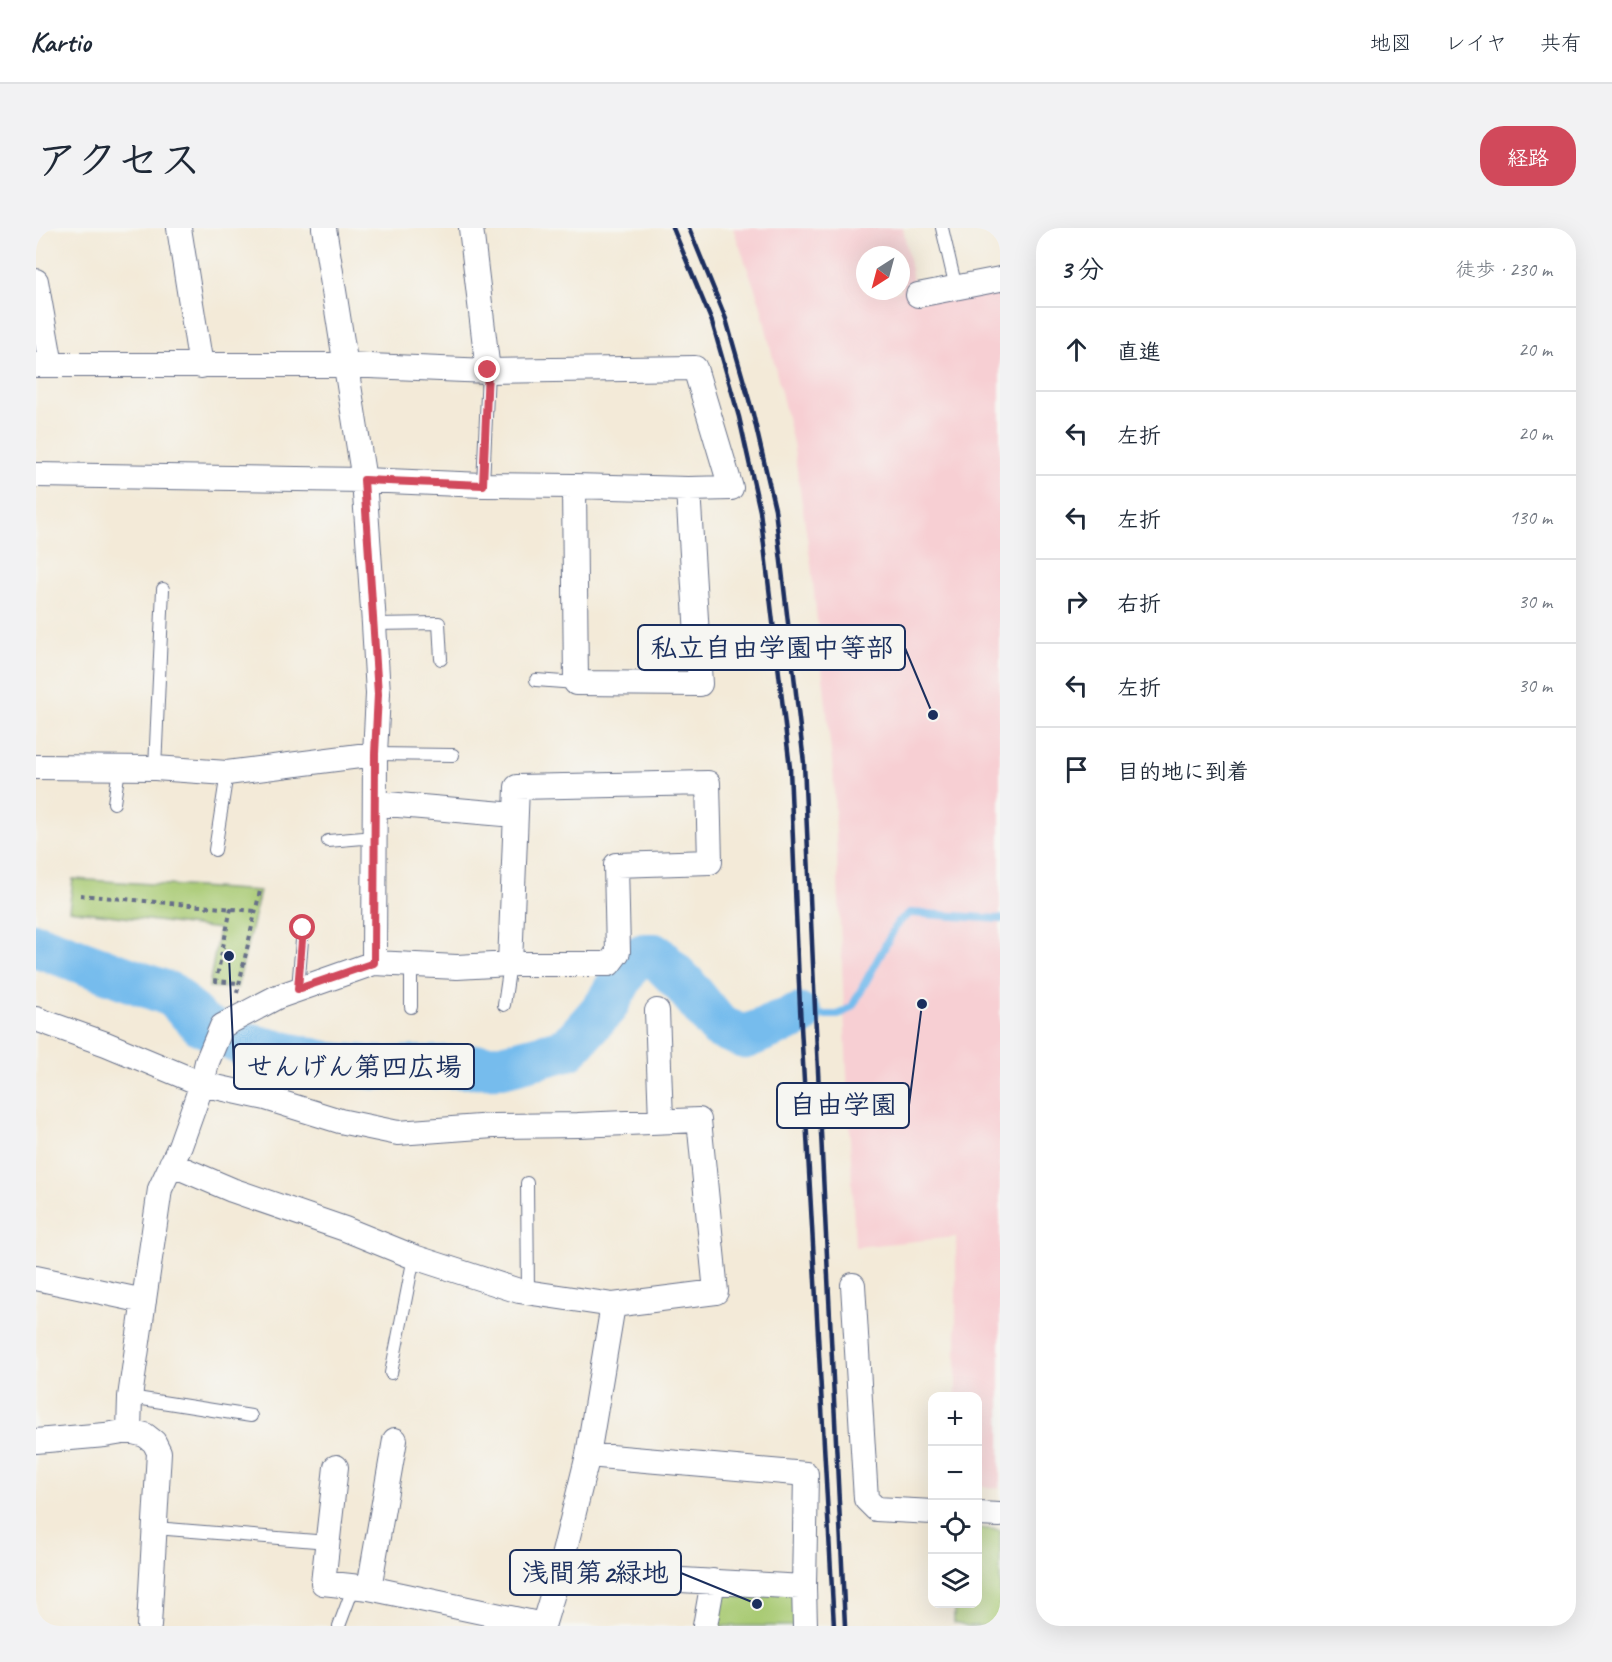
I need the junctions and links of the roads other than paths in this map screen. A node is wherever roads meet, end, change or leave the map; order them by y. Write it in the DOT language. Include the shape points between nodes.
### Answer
graph roads {
  1 [pos="179,228"];
  2 [pos="324,228"];
  3 [pos="471,228"];
  4 [pos="942,228"];
  5 [pos="1000,279"];
  6 [pos="36,281"];
  7 [pos="956,288"];
  8 [pos="918,295"];
  9 [pos="44,365"];
  10 [pos="346,365"];
  11 [pos="201,366"];
  12 [pos="488,370"];
  13 [pos="36,475"];
  14 [pos="364,480"];
  15 [pos="483,485"];
  16 [pos="574,486"];
  17 [pos="688,489"];
  18 [pos="163,589"];
  19 [pos="374,624"];
  20 [pos="441,659"];
  21 [pos="536,680"];
  22 [pos="576,683"];
  23 [pos="375,754"];
  24 [pos="453,755"];
  25 [pos="36,764"];
  26 [pos="155,768"];
  27 [pos="119,769"];
  28 [pos="227,773"];
  29 [pos="114,802"];
  30 [pos="375,802"];
  31 [pos="515,815"];
  32 [pos="375,837"];
  33 [pos="328,841"];
  34 [pos="215,850"];
  35 [pos="303,928"];
  36 [pos="374,963"];
  37 [pos="510,964"];
  38 [pos="411,965"];
  39 [pos="298,989"];
  40 [pos="504,1005"];
  41 [pos="411,1006"];
  42 [pos="657,1011"];
  43 [pos="36,1019"];
  44 [pos="205,1073"];
  45 [pos="661,1120"];
  46 [pos="171,1164"];
  47 [pos="527,1183"];
  48 [pos="414,1257"];
  49 [pos="36,1278"];
  50 [pos="853,1285"];
  51 [pos="528,1292"];
  52 [pos="144,1301"];
  53 [pos="613,1305"];
  54 [pos="391,1373"];
  55 [pos="130,1397"];
  56 [pos="251,1416"];
  57 [pos="129,1431"];
  58 [pos="395,1440"];
  59 [pos="36,1441"];
  60 [pos="588,1455"];
  61 [pos="336,1467"];
  62 [pos="928,1512"];
  63 [pos="982,1514"];
  64 [pos="1000,1515"];
  65 [pos="155,1528"];
  66 [pos="328,1542"];
  67 [pos="559,1573"];
  68 [pos="713,1581"];
  69 [pos="362,1587"];
  70 [pos="804,1587"];
  71 [pos="543,1625"];
  72 [pos="149,1626"];
  73 [pos="339,1626"];
  74 [pos="705,1626"];
  75 [pos="805,1626"];
  1 -- 11 [label="street"];
  2 -- 10 [label="street"];
  3 -- 12 [label="street"];
  4 -- 7 [label="lane"];
  5 -- 7 [label="street"];
  6 -- 9 [label="street"];
  7 -- 8 [label="street"];
  9 -- 11 [label="street"];
  10 -- 11 [label="street"];
  10 -- 12 [label="street"];
  10 -- 14 [label="street"];
  12 -- 15 [label="lane"];
  12 -- 17 [label="street" via="695,368 731,488"];
  13 -- 14 [label="street"];
  14 -- 15 [label="street"];
  14 -- 19 [label="street"];
  15 -- 16 [label="street"];
  16 -- 17 [label="street"];
  16 -- 22 [label="street"];
  17 -- 22 [label="street" via="700,684"];
  18 -- 26 [label="lane"];
  19 -- 20 [label="lane" via="439,623"];
  19 -- 23 [label="street" via="378,694"];
  21 -- 22 [label="lane"];
  23 -- 24 [label="lane"];
  23 -- 28 [label="street"];
  23 -- 30 [label="street"];
  25 -- 27 [label="street"];
  26 -- 27 [label="street"];
  26 -- 28 [label="street"];
  27 -- 29 [label="lane"];
  28 -- 34 [label="lane"];
  30 -- 31 [label="street"];
  30 -- 32 [label="street"];
  31 -- 37 [label="street"];
  31 -- 37 [label="street" via="518,788 708,783 710,862 616,865 618,952 609,964"];
  32 -- 33 [label="lane"];
  32 -- 36 [label="street"];
  35 -- 39 [label="lane"];
  36 -- 38 [label="street"];
  36 -- 39 [label="street"];
  37 -- 38 [label="street"];
  37 -- 40 [label="lane"];
  38 -- 41 [label="lane"];
  39 -- 44 [label="street" via="222,1026"];
  42 -- 45 [label="street"];
  43 -- 44 [label="street"];
  44 -- 45 [label="street" via="340,1122 398,1133"];
  44 -- 46 [label="street"];
  45 -- 53 [label="street" via="699,1119 716,1292"];
  46 -- 48 [label="street" via="232,1191"];
  46 -- 52 [label="street" via="160,1189"];
  47 -- 51 [label="lane"];
  48 -- 51 [label="street"];
  48 -- 54 [label="lane"];
  49 -- 52 [label="street"];
  50 -- 62 [label="street" via="866,1499 876,1509"];
  51 -- 53 [label="street"];
  52 -- 55 [label="street"];
  53 -- 60 [label="street"];
  55 -- 56 [label="lane"];
  55 -- 57 [label="street"];
  57 -- 59 [label="street"];
  57 -- 65 [label="street" via="145,1435 159,1452"];
  58 -- 69 [label="street"];
  60 -- 67 [label="street"];
  60 -- 70 [label="street" via="806,1474"];
  61 -- 66 [label="street"];
  63 -- 64 [label="street"];
  65 -- 66 [label="lane"];
  65 -- 72 [label="street"];
  66 -- 69 [label="street" via="323,1583"];
  67 -- 68 [label="street"];
  67 -- 71 [label="street"];
  68 -- 70 [label="street"];
  68 -- 74 [label="street"];
  69 -- 71 [label="street"];
  69 -- 73 [label="lane"];
  70 -- 75 [label="street"];
}
